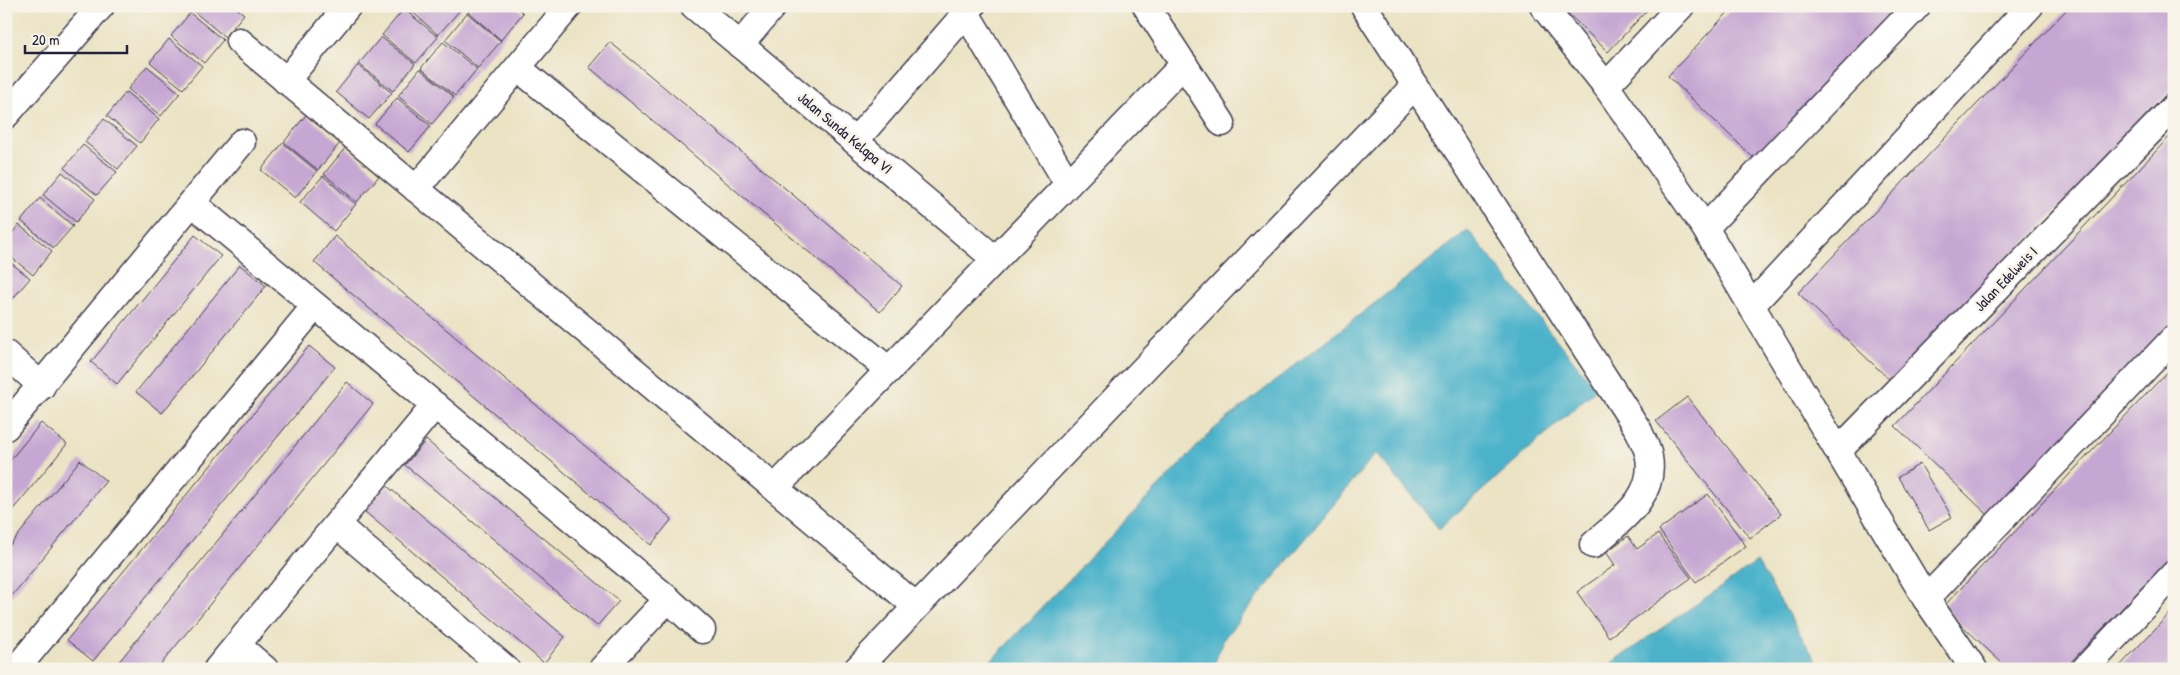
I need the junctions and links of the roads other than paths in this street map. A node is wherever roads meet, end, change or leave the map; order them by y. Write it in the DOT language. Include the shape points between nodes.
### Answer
graph roads {
  1 [pos="101,6"];
  2 [pos="348,6"];
  3 [pos="569,6"];
  4 [pos="694,6"];
  5 [pos="773,6"];
  6 [pos="1146,6"];
  7 [pos="1364,6"];
  8 [pos="1543,6"];
  9 [pos="1681,6"];
  10 [pos="1917,6"];
  11 [pos="2030,6"];
  12 [pos="969,10"];
  13 [pos="240,41"];
  14 [pos="740,45"];
  15 [pos="1184,64"];
  16 [pos="518,68"];
  17 [pos="286,81"];
  18 [pos="1415,85"];
  19 [pos="1606,86"];
  20 [pos="2174,107"];
  21 [pos="6,115"];
  22 [pos="1222,123"];
  23 [pos="242,142"];
  24 [pos="855,142"];
  25 [pos="1068,184"];
  26 [pos="416,189"];
  27 [pos="192,203"];
  28 [pos="1705,228"];
  29 [pos="996,259"];
  30 [pos="315,306"];
  31 [pos="1751,306"];
  32 [pos="2174,338"];
  33 [pos="6,354"];
  34 [pos="889,370"];
  35 [pos="42,386"];
  36 [pos="435,405"];
  37 [pos="6,427"];
  38 [pos="1838,451"];
  39 [pos="775,488"];
  40 [pos="337,525"];
  41 [pos="1593,545"];
  42 [pos="2174,574"];
  43 [pos="1926,599"];
  44 [pos="668,600"];
  45 [pos="916,606"];
  46 [pos="702,630"];
  47 [pos="237,645"];
  48 [pos="14,665"];
  49 [pos="217,669"];
  50 [pos="265,669"];
  51 [pos="506,669"];
  52 [pos="602,669"];
  53 [pos="856,669"];
  54 [pos="1974,669"];
  55 [pos="2085,669"];
  1 -- 21 [label="street"];
  2 -- 17 [label="street"];
  3 -- 16 [label="street"];
  4 -- 14 [label="street, Jalan Sunda Kelapa VI"];
  5 -- 14 [label="street"];
  6 -- 15 [label="street"];
  7 -- 18 [label="street"];
  8 -- 19 [label="street"];
  9 -- 19 [label="street"];
  10 -- 28 [label="street"];
  11 -- 31 [label="street"];
  12 -- 24 [label="street"];
  12 -- 25 [label="street"];
  13 -- 17 [label="street"];
  14 -- 24 [label="street, Jalan Sunda Kelapa VI"];
  15 -- 22 [label="street"];
  15 -- 25 [label="street"];
  16 -- 26 [label="street"];
  16 -- 34 [label="street"];
  17 -- 26 [label="street"];
  18 -- 41 [label="street" via="1639,431 1649,457 1649,483 1636,505"];
  18 -- 45 [label="street"];
  19 -- 28 [label="street"];
  20 -- 38 [label="street, Jalan Edelweis I"];
  23 -- 27 [label="street"];
  24 -- 29 [label="street, Jalan Sunda Kelapa VI"];
  25 -- 29 [label="street"];
  26 -- 39 [label="street"];
  27 -- 30 [label="street"];
  27 -- 35 [label="street"];
  28 -- 31 [label="street"];
  29 -- 34 [label="street"];
  30 -- 36 [label="street"];
  30 -- 48 [label="street"];
  31 -- 38 [label="street"];
  32 -- 43 [label="street"];
  33 -- 35 [label="street"];
  34 -- 39 [label="street"];
  35 -- 37 [label="street"];
  36 -- 40 [label="street"];
  36 -- 44 [label="street"];
  38 -- 43 [label="street"];
  39 -- 45 [label="street"];
  40 -- 47 [label="street"];
  40 -- 51 [label="street"];
  42 -- 55 [label="street"];
  43 -- 54 [label="street"];
  44 -- 46 [label="street"];
  44 -- 52 [label="street"];
  45 -- 53 [label="street"];
  47 -- 49 [label="street"];
  47 -- 50 [label="street"];
}
